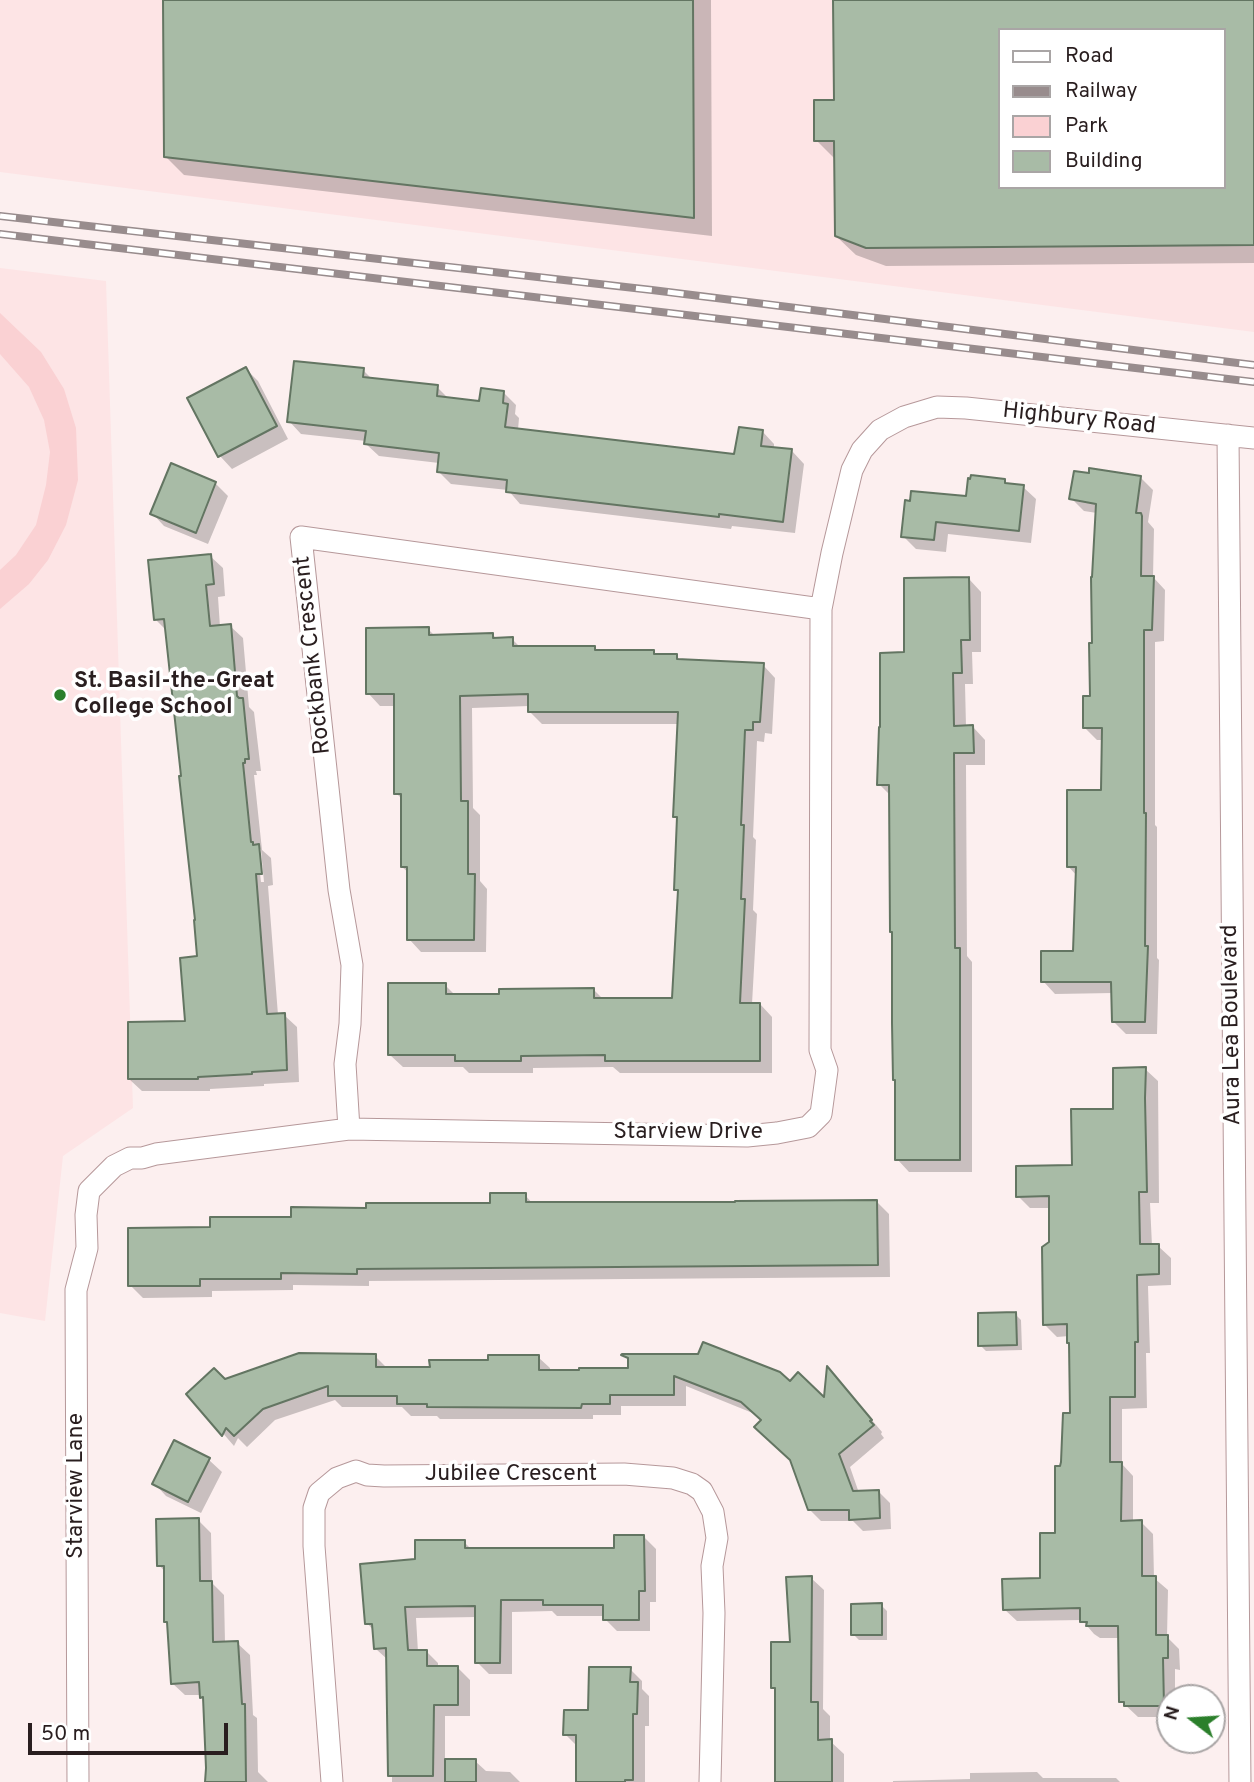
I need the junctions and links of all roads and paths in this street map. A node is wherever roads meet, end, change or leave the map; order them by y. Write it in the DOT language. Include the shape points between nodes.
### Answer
graph roads {
  1 [pos="904,417"];
  2 [pos="1228,435"];
  3 [pos="1254,439"];
  4 [pos="821,609"];
  5 [pos="349,1129"];
  6 [pos="89,1191"];
  7 [pos="78,1782"];
  8 [pos="332,1782"];
  9 [pos="710,1782"];
  10 [pos="1240,1782"];
  1 -- 2 [label="street, Highbury Road" via="937,407 966,408"];
  1 -- 4 [label="street, Starview Drive" via="880,430 852,470"];
  2 -- 3 [label="street, Highbury Road"];
  2 -- 10 [label="street, Aura Lea Boulevard"];
  4 -- 5 [label="street, Starview Drive" via="821,1050 827,1070 821,1114 808,1126 747,1136"];
  4 -- 5 [label="street, Rockbank Crescent" via="301,537 339,890 352,965 345,1064"];
  5 -- 6 [label="street, Starview Drive" via="130,1158 114,1166"];
  6 -- 7 [label="street, Starview Lane" via="87,1248 76,1290"];
  8 -- 9 [label="street, Jubilee Crescent" via="314,1508 319,1493 337,1478 356,1471 384,1476 624,1474 673,1478 702,1491 713,1512 717,1538 712,1566"];
}
